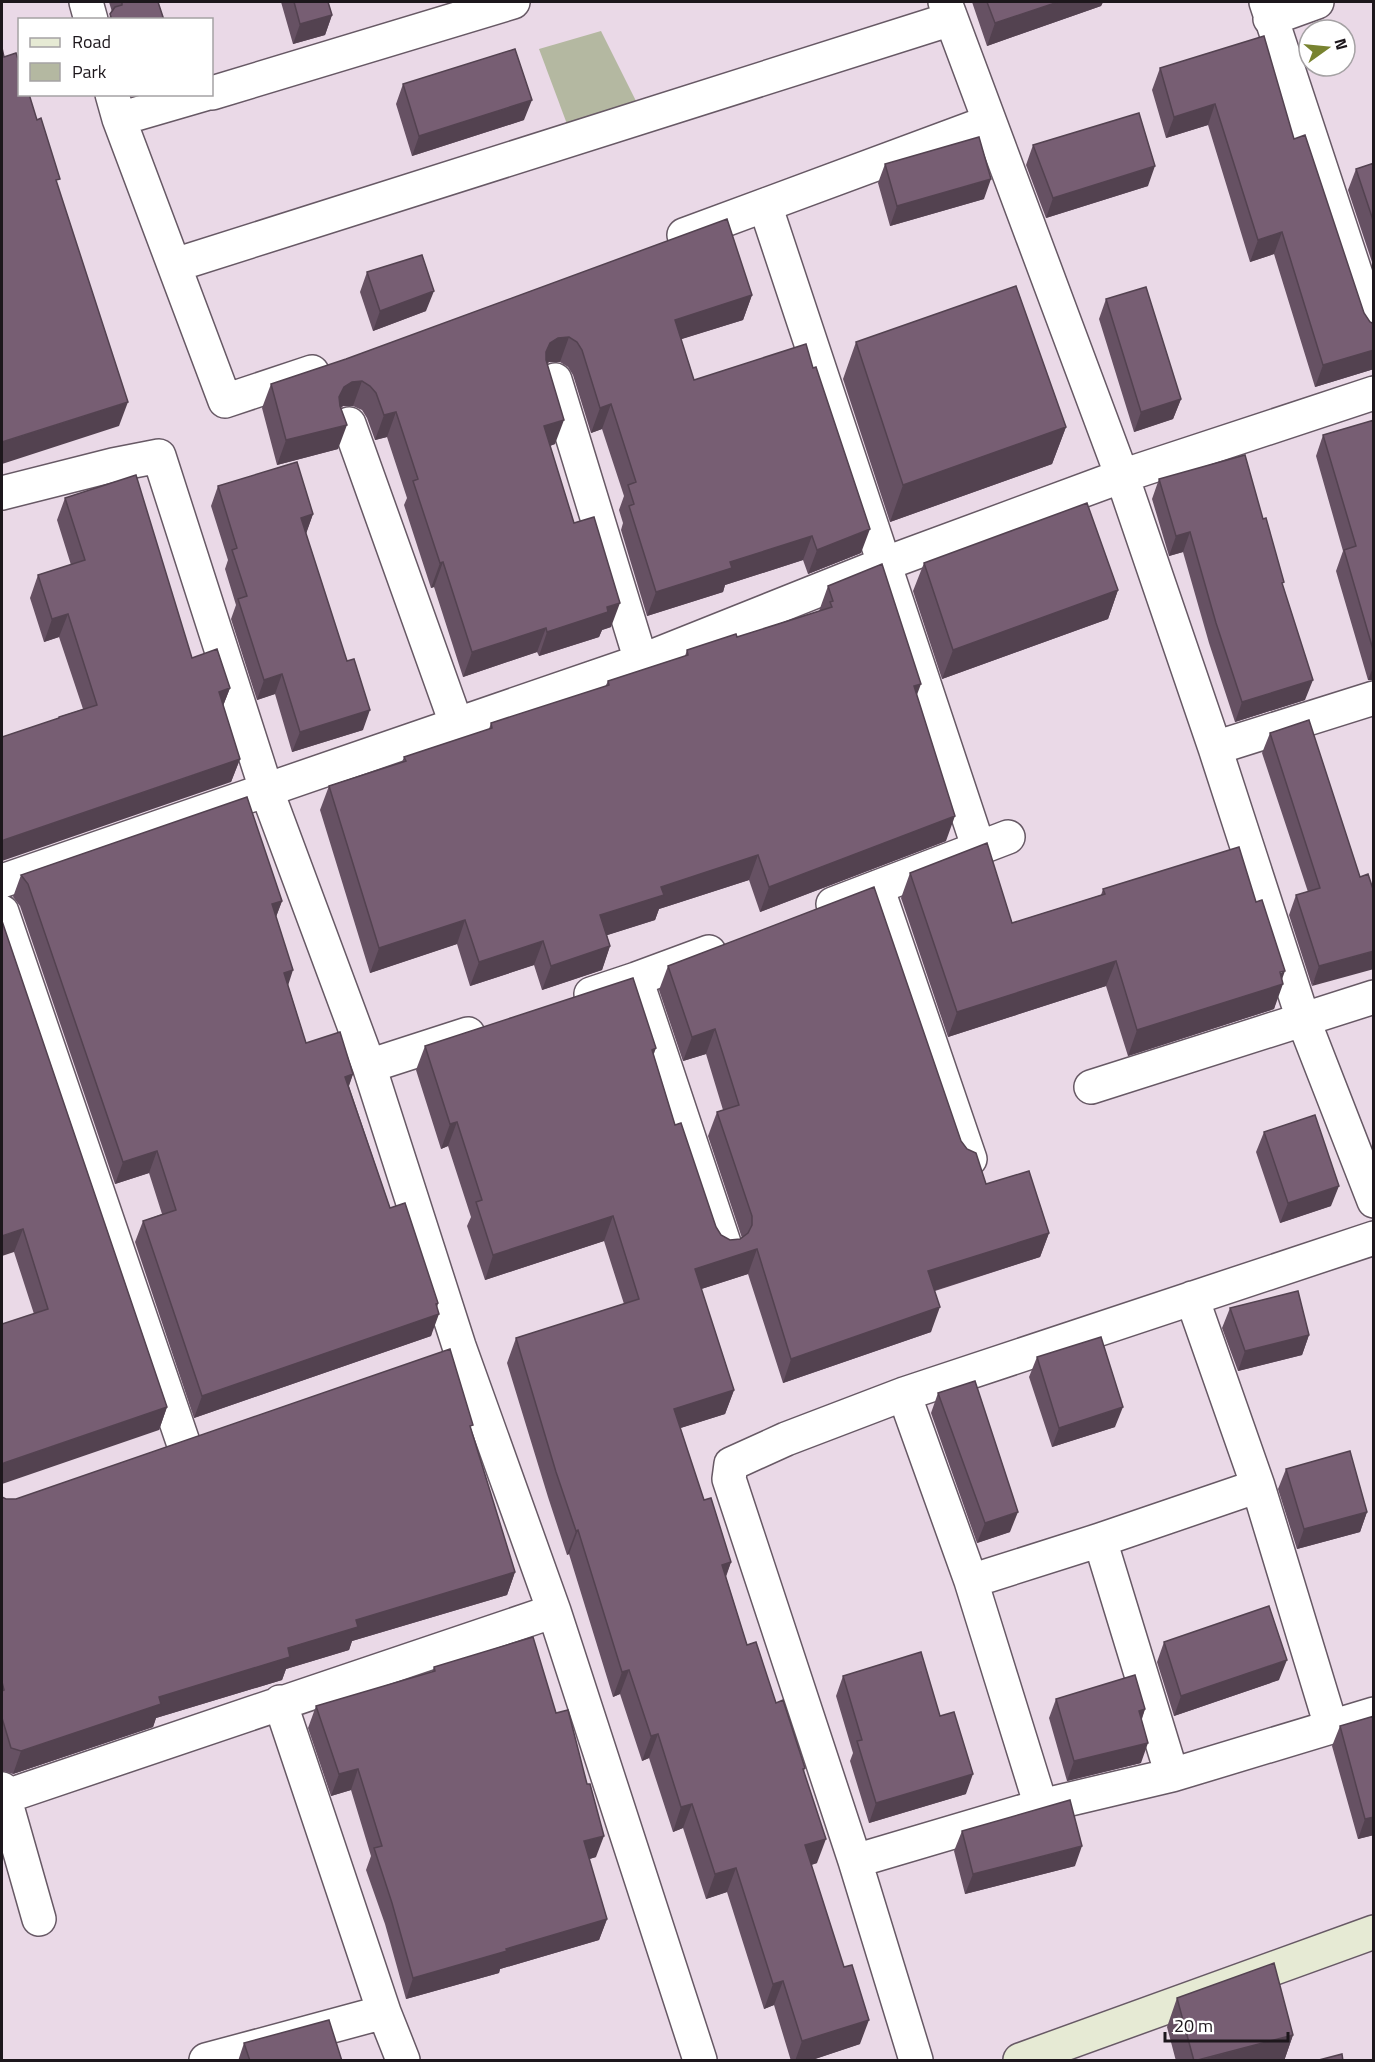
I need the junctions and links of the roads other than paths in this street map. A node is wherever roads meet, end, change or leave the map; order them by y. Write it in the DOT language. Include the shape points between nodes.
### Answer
graph roads {
  1 [pos="86,2"];
  2 [pos="1317,2"];
  3 [pos="496,4"];
  4 [pos="948,10"];
  5 [pos="1268,10"];
  6 [pos="90,18"];
  7 [pos="213,93"];
  8 [pos="191,96"];
  9 [pos="116,107"];
  10 [pos="989,122"];
  11 [pos="765,206"];
  12 [pos="653,247"];
  13 [pos="175,265"];
  14 [pos="1374,329"];
  15 [pos="342,362"];
  16 [pos="555,380"];
  17 [pos="1374,393"];
  18 [pos="349,424"];
  19 [pos="1122,476"];
  20 [pos="3,488"];
  21 [pos="884,564"];
  22 [pos="641,661"];
  23 [pos="1374,698"];
  24 [pos="456,723"];
  25 [pos="1215,748"];
  26 [pos="266,789"];
  27 [pos="2,880"];
  28 [pos="877,887"];
  29 [pos="2,912"];
  30 [pos="802,916"];
  31 [pos="737,941"];
  32 [pos="636,980"];
  33 [pos="1374,997"];
  34 [pos="558,1005"];
  35 [pos="1303,1019"];
  36 [pos="492,1026"];
  37 [pos="369,1066"];
  38 [pos="1091,1087"];
  39 [pos="970,1159"];
  40 [pos="1374,1202"];
  41 [pos="1374,1238"];
  42 [pos="725,1246"];
  43 [pos="1192,1298"];
  44 [pos="459,1346"];
  45 [pos="426,1358"];
  46 [pos="904,1394"];
  47 [pos="216,1431"];
  48 [pos="1258,1486"];
  49 [pos="1100,1540"];
  50 [pos="971,1581"];
  51 [pos="554,1611"];
  52 [pos="280,1702"];
  53 [pos="1374,1714"];
  54 [pos="1331,1726"];
  55 [pos="1172,1775"];
  56 [pos="3,1793"];
  57 [pos="1041,1806"];
  58 [pos="855,1861"];
  59 [pos="39,1919"];
  60 [pos="1374,1932"];
  61 [pos="384,2012"];
  62 [pos="206,2061"];
  63 [pos="403,2061"];
  64 [pos="700,2061"];
  65 [pos="916,2061"];
  66 [pos="1020,2061"];
  1 -- 6 [label="street"];
  2 -- 5 [label="street"];
  3 -- 7 [label="street"];
  4 -- 10 [label="street"];
  4 -- 13 [label="street"];
  5 -- 14 [label="street"];
  8 -- 9 [label="street"];
  9 -- 13 [label="street"];
  10 -- 11 [label="street"];
  10 -- 19 [label="street"];
  11 -- 12 [label="street"];
  11 -- 21 [label="street"];
  13 -- 15 [label="street" via="225,401"];
  16 -- 22 [label="street"];
  17 -- 19 [label="street"];
  18 -- 24 [label="street"];
  19 -- 21 [label="street"];
  19 -- 25 [label="street"];
  20 -- 26 [label="street" via="159,456"];
  21 -- 22 [label="street"];
  21 -- 28 [label="street" via="993,843"];
  22 -- 24 [label="street"];
  23 -- 25 [label="street"];
  24 -- 26 [label="street"];
  25 -- 35 [label="street"];
  26 -- 27 [label="street"];
  26 -- 37 [label="street"];
  28 -- 30 [label="street"];
  28 -- 39 [label="street"];
  29 -- 47 [label="street" via="172,1446"];
  31 -- 32 [label="street"];
  32 -- 34 [label="street"];
  32 -- 42 [label="street"];
  33 -- 35 [label="street"];
  35 -- 38 [label="street"];
  35 -- 40 [label="street"];
  36 -- 37 [label="street"];
  37 -- 44 [label="street"];
  41 -- 43 [label="street"];
  43 -- 46 [label="street"];
  43 -- 48 [label="street"];
  44 -- 45 [label="street"];
  44 -- 51 [label="street"];
  46 -- 50 [label="street"];
  46 -- 58 [label="street" via="731,1464 729,1479"];
  48 -- 49 [label="street"];
  48 -- 54 [label="street"];
  49 -- 50 [label="street"];
  49 -- 55 [label="street"];
  50 -- 57 [label="street"];
  51 -- 52 [label="street"];
  51 -- 64 [label="street"];
  52 -- 56 [label="street"];
  52 -- 61 [label="street"];
  53 -- 54 [label="street"];
  54 -- 55 [label="street"];
  55 -- 57 [label="street"];
  56 -- 59 [label="street"];
  57 -- 58 [label="street"];
  58 -- 65 [label="street"];
  60 -- 66 [label="main road"];
  61 -- 62 [label="street"];
  61 -- 63 [label="street"];
}
